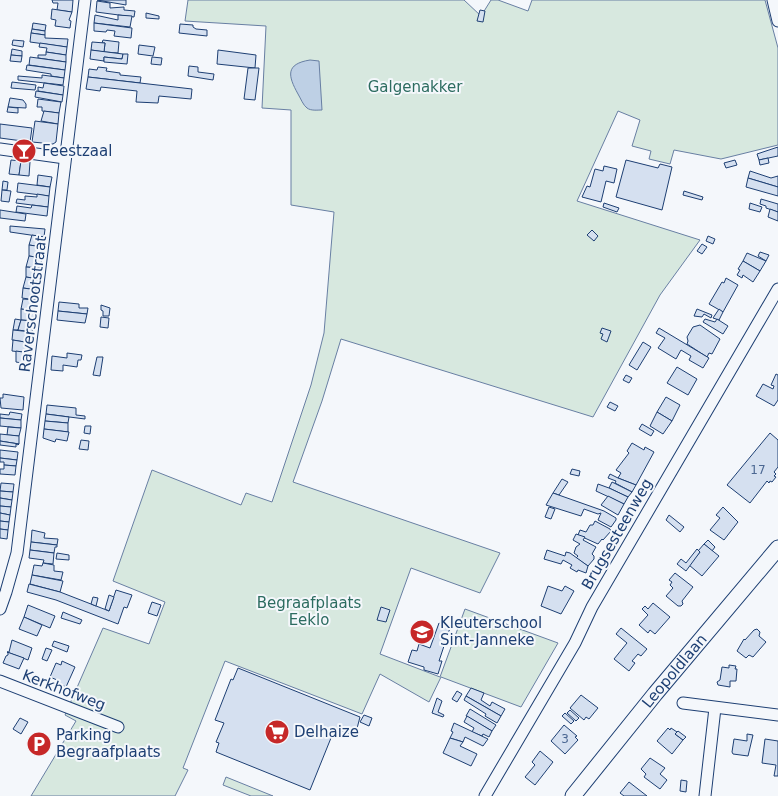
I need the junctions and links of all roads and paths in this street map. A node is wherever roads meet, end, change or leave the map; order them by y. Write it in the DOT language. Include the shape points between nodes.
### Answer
graph roads {
  1 [pos="85,0"];
  2 [pos="773,0"];
  3 [pos="778,21"];
  4 [pos="0,148"];
  5 [pos="66,158"];
  6 [pos="778,289"];
  7 [pos="778,548"];
  8 [pos="0,609"];
  9 [pos="0,681"];
  10 [pos="682,703"];
  11 [pos="715,708"];
  12 [pos="778,715"];
  13 [pos="118,727"];
  14 [pos="485,796"];
  15 [pos="573,796"];
  16 [pos="705,796"];
  1 -- 5 [label="street, Raverschootstraat"];
  2 -- 3 [label="street"];
  4 -- 5 [label="street"];
  5 -- 8 [label="street, Raverschootstraat" via="17,553"];
  6 -- 14 [label="street, Brugsesteenweg"];
  7 -- 15 [label="main road, Leopoldlaan"];
  9 -- 13 [label="street, Kerkhofweg"];
  10 -- 11 [label="street"];
  11 -- 12 [label="street"];
  11 -- 16 [label="street"];
}
